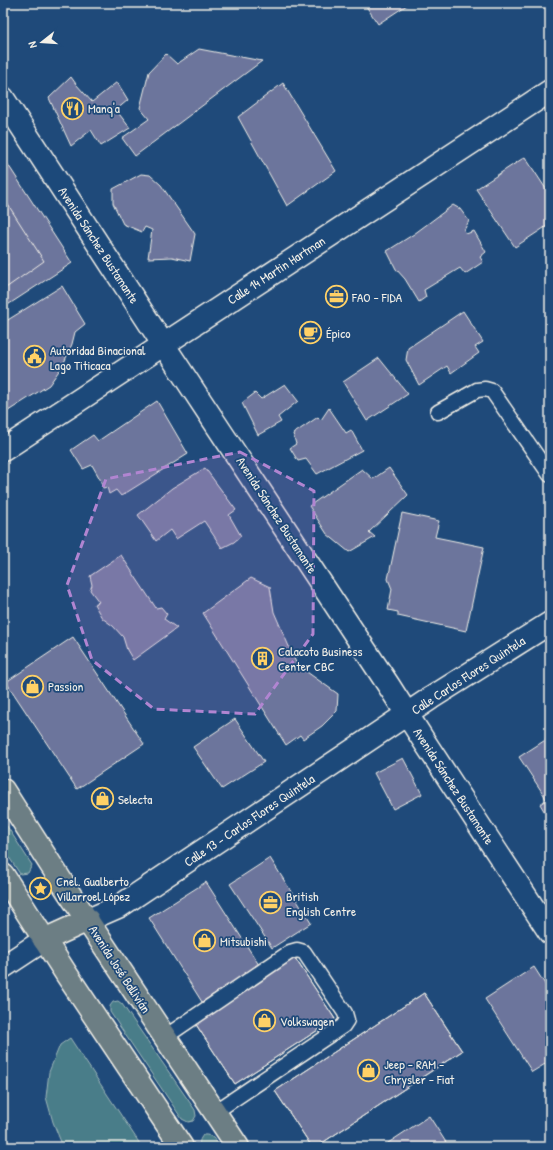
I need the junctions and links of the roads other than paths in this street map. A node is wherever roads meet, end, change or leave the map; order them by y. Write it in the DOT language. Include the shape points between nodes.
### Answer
graph roads {
  1 [pos="550,91"];
  2 [pos="3,98"];
  3 [pos="164,344"];
  4 [pos="438,412"];
  5 [pos="3,450"];
  6 [pos="550,475"];
  7 [pos="550,623"];
  8 [pos="407,714"];
  9 [pos="3,790"];
  10 [pos="3,875"];
  11 [pos="88,920"];
  12 [pos="550,933"];
  13 [pos="44,940"];
  14 [pos="3,967"];
  15 [pos="165,1037"];
  16 [pos="215,1112"];
  17 [pos="182,1147"];
  18 [pos="238,1147"];
  1 -- 3 [label="street, Calle 14 Martin Hartman"];
  2 -- 3 [label="street, Avenida Sánchez Bustamante"];
  3 -- 5 [label="street, Calle 14 Martin Hartman"];
  3 -- 8 [label="street, Avenida Sánchez Bustamante"];
  4 -- 6 [label="lane" via="477,390 485,389 492,392"];
  7 -- 8 [label="street, Calle Carlos Flores Quintela"];
  8 -- 11 [label="street, Calle 13 - Carlos Flores Quintela" via="125,902"];
  8 -- 12 [label="street, Avenida Sánchez Bustamante"];
  9 -- 11 [label="main road, Avenida José Ballivián"];
  10 -- 13 [label="main road"];
  11 -- 13 [label="main road"];
  11 -- 15 [label="main road, Avenida José Ballivián"];
  13 -- 14 [label="street"];
  13 -- 17 [label="main road"];
  15 -- 16 [label="main road, Avenida José Ballivián"];
  15 -- 16 [label="lane" via="290,952 297,950 304,952 345,1013 347,1020 343,1026"];
  16 -- 18 [label="main road, Avenida José Ballivián"];
}
